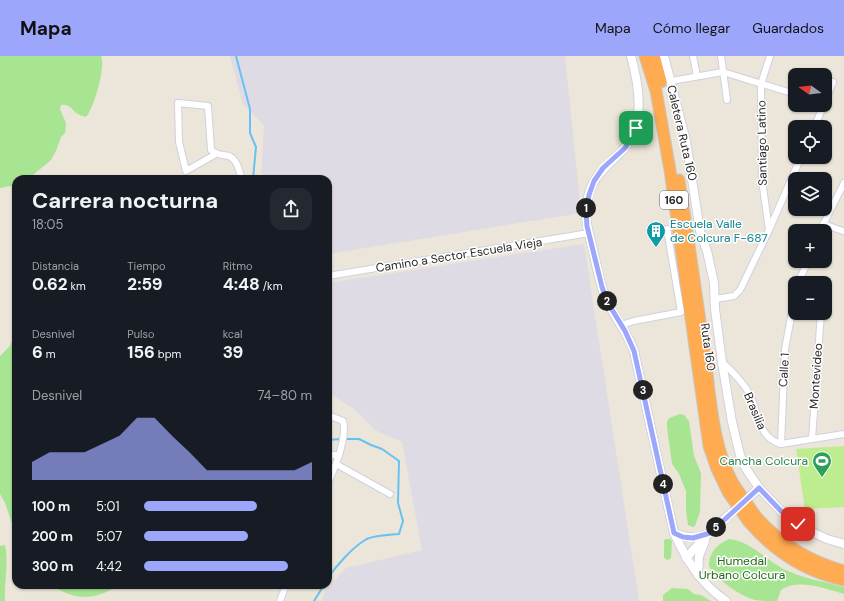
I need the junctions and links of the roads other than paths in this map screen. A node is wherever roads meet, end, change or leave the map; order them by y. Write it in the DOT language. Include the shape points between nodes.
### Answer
graph roads {
  1 [pos="631,56"];
  2 [pos="646,56"];
  3 [pos="654,56"];
  4 [pos="664,56"];
  5 [pos="693,56"];
  6 [pos="721,56"];
  7 [pos="770,56"];
  8 [pos="723,72"];
  9 [pos="696,76"];
  10 [pos="671,81"];
  11 [pos="761,84"];
  12 [pos="788,92"];
  13 [pos="727,100"];
  14 [pos="216,154"];
  15 [pos="798,164"];
  16 [pos="241,175"];
  17 [pos="844,183"];
  18 [pos="837,195"];
  19 [pos="844,197"];
  20 [pos="823,224"];
  21 [pos="832,227"];
  22 [pos="667,229"];
  23 [pos="769,230"];
  24 [pos="844,230"];
  25 [pos="589,233"];
  26 [pos="332,275"];
  27 [pos="715,299"];
  28 [pos="790,320"];
  29 [pos="820,320"];
  30 [pos="621,326"];
  31 [pos="722,362"];
  32 [pos="332,417"];
  33 [pos="844,434"];
  34 [pos="812,438"];
  35 [pos="781,444"];
  36 [pos="332,455"];
  37 [pos="339,455"];
  38 [pos="336,464"];
  39 [pos="332,474"];
  40 [pos="732,487"];
  41 [pos="759,488"];
  42 [pos="390,494"];
  43 [pos="753,520"];
  44 [pos="674,533"];
  45 [pos="710,533"];
  46 [pos="844,544"];
  47 [pos="686,558"];
  48 [pos="844,571"];
  49 [pos="698,575"];
  50 [pos="844,580"];
  51 [pos="284,589"];
  52 [pos="280,601"];
  53 [pos="726,601"];
  1 -- 25 [label="street" via="640,103 638,119 629,142 603,168 591,188 586,210"];
  2 -- 40 [label="highway, Ruta 160 / 160" via="656,91 670,170 709,446 716,468"];
  3 -- 40 [label="highway, Ruta 160 / 160" via="679,183 716,433"];
  4 -- 10 [label="street, Caletera Ruta 160"];
  5 -- 9 [label="street"];
  6 -- 8 [label="street"];
  7 -- 11 [label="street, Santiago Latino"];
  8 -- 9 [label="street"];
  8 -- 11 [label="street"];
  8 -- 13 [label="street"];
  9 -- 10 [label="street"];
  10 -- 27 [label="street, Caletera Ruta 160" via="686,141 700,231 711,266"];
  11 -- 12 [label="street"];
  11 -- 23 [label="street, Santiago Latino" via="762,180"];
  14 -- 14 [label="street" via="211,150 208,106 178,103 179,142 186,171"];
  14 -- 16 [label="street" via="236,161"];
  15 -- 23 [label="street"];
  17 -- 18 [label="street"];
  18 -- 19 [label="street"];
  18 -- 20 [label="street"];
  21 -- 24 [label="street"];
  22 -- 30 [label="street" via="680,312"];
  23 -- 27 [label="street" via="740,290 734,296"];
  25 -- 26 [label="street, Camino a Sector Escuela Vieja"];
  25 -- 30 [label="street" via="604,295"];
  27 -- 31 [label="street, Caletera Ruta 160"];
  28 -- 35 [label="street, Calle 1" via="785,349"];
  29 -- 34 [label="street, Montevideo"];
  30 -- 44 [label="street" via="634,351"];
  31 -- 35 [label="street, Brasilia" via="748,392 764,433 772,441"];
  31 -- 41 [label="street, Caletera Ruta 160" via="737,444 745,467"];
  32 -- 37 [label="street" via="343,421 346,428"];
  33 -- 34 [label="street"];
  34 -- 35 [label="street"];
  36 -- 37 [label="street"];
  37 -- 38 [label="street"];
  38 -- 39 [label="street"];
  38 -- 42 [label="street"];
  40 -- 43 [label="highway, Ruta 160 / 160, bridge"];
  41 -- 45 [label="street"];
  41 -- 46 [label="street, Caletera Ruta 160" via="798,524 817,535"];
  43 -- 48 [label="highway, Ruta 160 / 160" via="794,550 816,562"];
  43 -- 50 [label="highway, Ruta 160 / 160" via="771,544 796,562"];
  44 -- 45 [label="street" via="693,538"];
  44 -- 47 [label="street"];
  45 -- 47 [label="street"];
  45 -- 49 [label="street" via="699,556"];
  47 -- 49 [label="street"];
  49 -- 53 [label="street"];
  51 -- 52 [label="street"];
}
